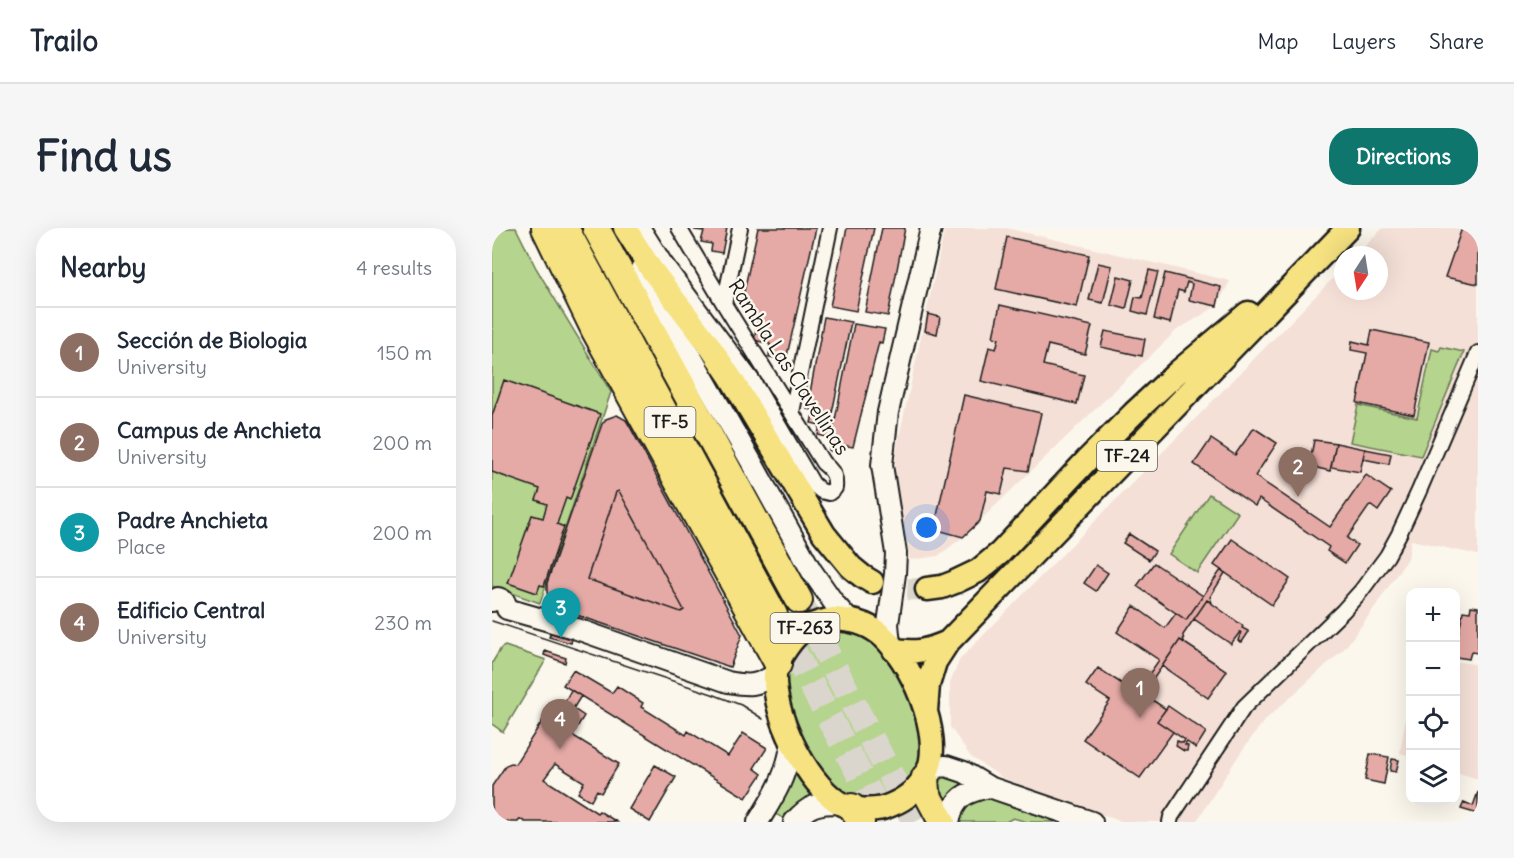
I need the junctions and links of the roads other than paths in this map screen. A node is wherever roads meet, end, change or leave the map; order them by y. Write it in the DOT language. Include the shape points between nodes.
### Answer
graph roads {
  1 [pos="545,228"];
  2 [pos="565,228"];
  3 [pos="596,228"];
  4 [pos="618,228"];
  5 [pos="625,228"];
  6 [pos="643,228"];
  7 [pos="680,228"];
  8 [pos="740,228"];
  9 [pos="830,228"];
  10 [pos="931,228"];
  11 [pos="1348,228"];
  12 [pos="1307,270"];
  13 [pos="724,304"];
  14 [pos="1478,353"];
  15 [pos="792,412"];
  16 [pos="872,582"];
  17 [pos="927,589"];
  18 [pos="891,599"];
  19 [pos="799,600"];
  20 [pos="497,608"];
  21 [pos="774,615"];
  22 [pos="856,621"];
  23 [pos="948,642"];
  24 [pos="892,648"];
  25 [pos="776,669"];
  26 [pos="928,717"];
  27 [pos="792,742"];
  28 [pos="964,772"];
  29 [pos="925,777"];
  30 [pos="989,787"];
  31 [pos="851,811"];
  32 [pos="758,822"];
  33 [pos="794,822"];
  34 [pos="942,822"];
  35 [pos="949,822"];
  36 [pos="1092,822"];
  37 [pos="1170,822"];
  1 -- 25 [label="highway" via="595,331"];
  2 -- 21 [label="highway, TF-5"];
  3 -- 19 [label="highway, TF-5"];
  4 -- 22 [label="main road" via="811,570 834,603"];
  5 -- 16 [label="main road" via="731,378 824,534 851,567"];
  6 -- 15 [label="street, Rambla Las Clavellinas" via="753,381 813,484 830,493 836,478 823,464"];
  7 -- 13 [label="street, Rambla Las Clavellinas"];
  8 -- 13 [label="street"];
  9 -- 15 [label="street"];
  10 -- 18 [label="main road" via="888,412 882,465 896,553"];
  11 -- 12 [label="main road, TF-24"];
  12 -- 17 [label="main road" via="1282,283 1178,372 1000,553 978,571"];
  12 -- 23 [label="main road, TF-24"];
  13 -- 15 [label="street, Rambla Las Clavellinas"];
  14 -- 37 [label="street" via="1387,556 1343,611 1244,707"];
  18 -- 22 [label="main road, TF-263" via="878,613"];
  18 -- 24 [label="main road" via="888,624"];
  20 -- 25 [label="main road" via="577,629 728,682 759,684"];
  22 -- 24 [label="main road, TF-263" via="881,634"];
  22 -- 25 [label="main road, TF-263" via="833,619 804,629 784,651"];
  23 -- 24 [label="main road, TF-24" via="930,650"];
  23 -- 26 [label="main road, TF-24" via="935,662 928,685"];
  24 -- 26 [label="main road, TF-263" via="907,666"];
  25 -- 27 [label="main road" via="781,712"];
  26 -- 28 [label="main road" via="943,747"];
  26 -- 29 [label="main road, TF-263" via="933,750"];
  27 -- 31 [label="main road" via="818,783"];
  27 -- 32 [label="main road" via="782,781"];
  28 -- 29 [label="main road" via="938,767"];
  28 -- 30 [label="main road"];
  29 -- 31 [label="main road" via="919,786 885,808"];
  29 -- 34 [label="highway" via="926,792"];
  30 -- 35 [label="main road" via="959,800"];
  30 -- 36 [label="main road"];
  31 -- 33 [label="main road" via="826,803 810,807"];
}
